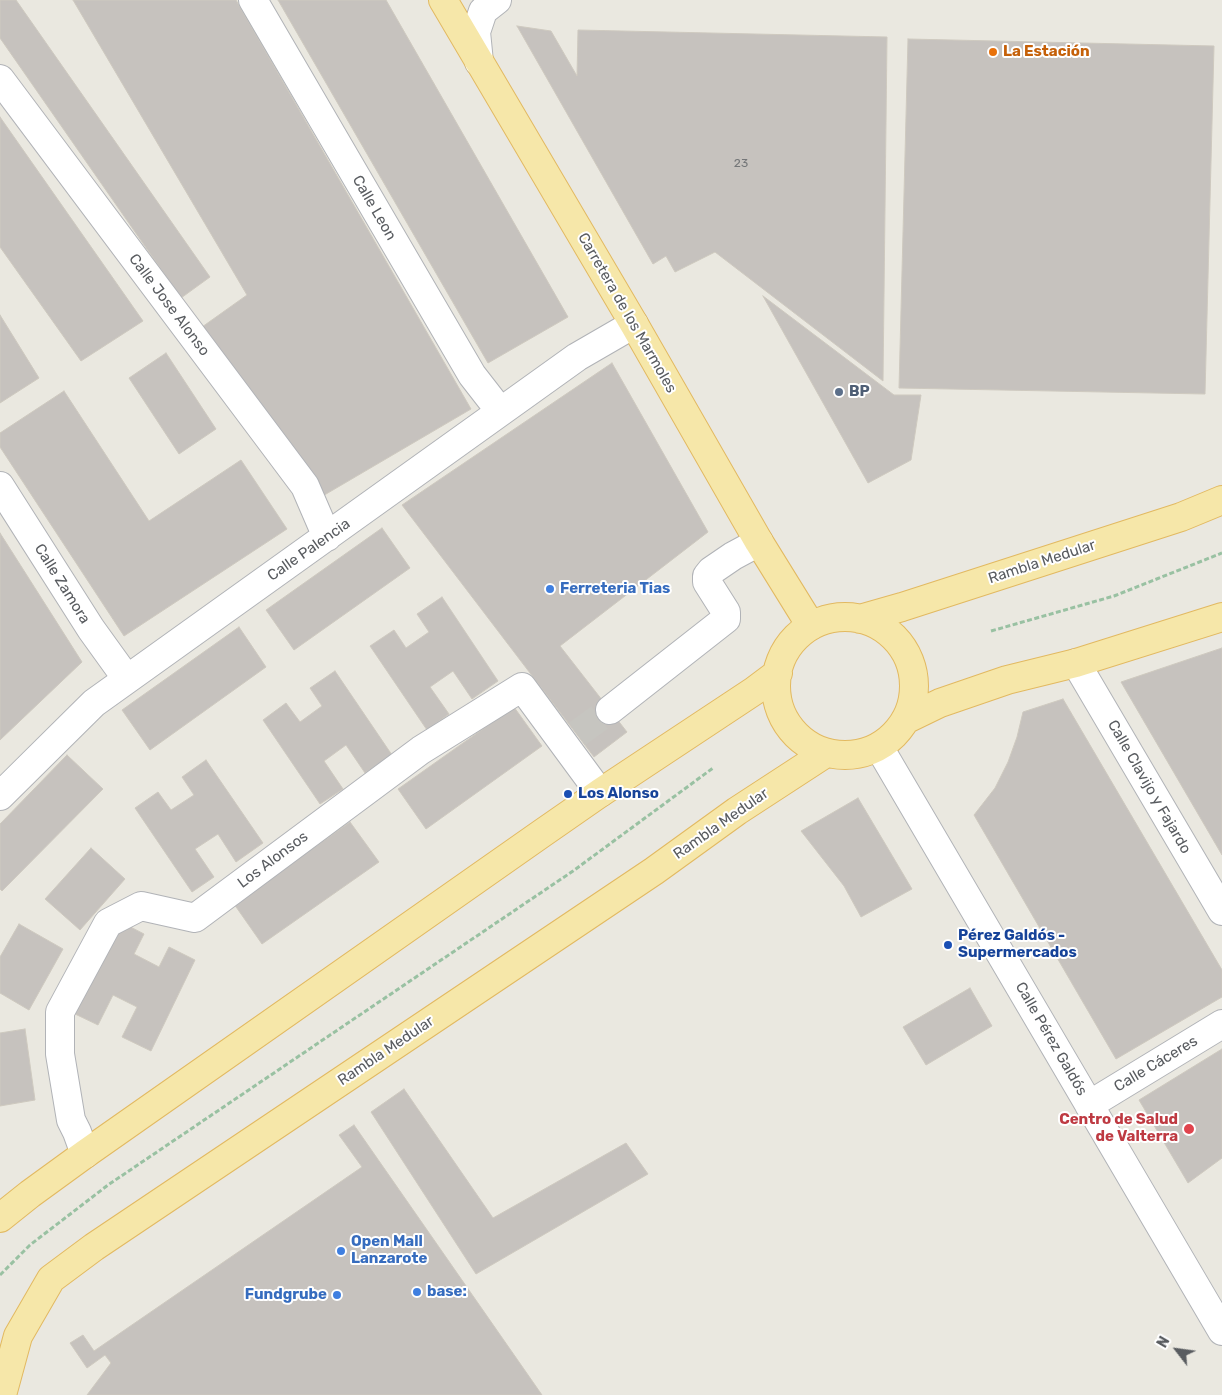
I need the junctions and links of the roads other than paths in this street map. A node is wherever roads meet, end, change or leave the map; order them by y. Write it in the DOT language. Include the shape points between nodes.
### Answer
graph roads {
  1 [pos="252,0"];
  2 [pos="496,0"];
  3 [pos="448,4"];
  4 [pos="479,62"];
  5 [pos="0,78"];
  6 [pos="634,324"];
  7 [pos="500,412"];
  8 [pos="0,486"];
  9 [pos="1222,500"];
  10 [pos="327,537"];
  11 [pos="759,542"];
  12 [pos="1222,617"];
  13 [pos="860,619"];
  14 [pos="811,626"];
  15 [pos="1076,663"];
  16 [pos="778,673"];
  17 [pos="127,679"];
  18 [pos="610,710"];
  19 [pos="905,720"];
  20 [pos="879,747"];
  21 [pos="826,753"];
  22 [pos="600,793"];
  23 [pos="0,796"];
  24 [pos="1222,911"];
  25 [pos="1222,1024"];
  26 [pos="1089,1104"];
  27 [pos="85,1154"];
  28 [pos="0,1218"];
  29 [pos="1222,1331"];
  30 [pos="2,1395"];
  1 -- 7 [label="street, Calle Leon" via="472,375"];
  2 -- 4 [label="street" via="483,11 476,32"];
  3 -- 4 [label="main road, Carretera de los Marmoles"];
  4 -- 6 [label="main road, Carretera de los Marmoles"];
  5 -- 10 [label="street, Calle Jose Alonso" via="305,486"];
  6 -- 7 [label="street, Calle Palencia" via="577,357"];
  6 -- 11 [label="main road, Carretera de los Marmoles"];
  7 -- 10 [label="street, Calle Palencia"];
  8 -- 17 [label="street, Calle Zamora" via="90,629"];
  9 -- 13 [label="main road, Rambla Medular" via="1181,517"];
  10 -- 17 [label="street, Calle Palencia"];
  11 -- 14 [label="main road, Carretera de los Marmoles"];
  11 -- 18 [label="street" via="733,556 707,576 707,582 726,612 726,619 720,626"];
  12 -- 15 [label="main road"];
  13 -- 14 [label="main road" via="843,617"];
  13 -- 19 [label="main road" via="880,626 897,640 908,658 914,679 913,700"];
  14 -- 16 [label="main road" via="784,654"];
  15 -- 19 [label="main road" via="1007,680 940,703"];
  15 -- 24 [label="street, Calle Clavijo y Fajardo"];
  16 -- 21 [label="main road" via="777,693 788,724 807,744"];
  16 -- 22 [label="main road"];
  17 -- 23 [label="street, Calle Palencia" via="94,703"];
  19 -- 20 [label="main road"];
  20 -- 21 [label="main road" via="862,753"];
  20 -- 26 [label="street, Calle Pérez Galdós"];
  21 -- 30 [label="main road, Rambla Medular" via="51,1279 18,1336"];
  22 -- 27 [label="main road"];
  22 -- 27 [label="street, Los Alonsos" via="570,739 522,686 421,750 195,918 141,906 108,923 60,1012 60,1054 71,1120"];
  25 -- 26 [label="street, Calle Cáceres"];
  26 -- 29 [label="street, Calle Pérez Galdós"];
  27 -- 28 [label="main road"];
}
